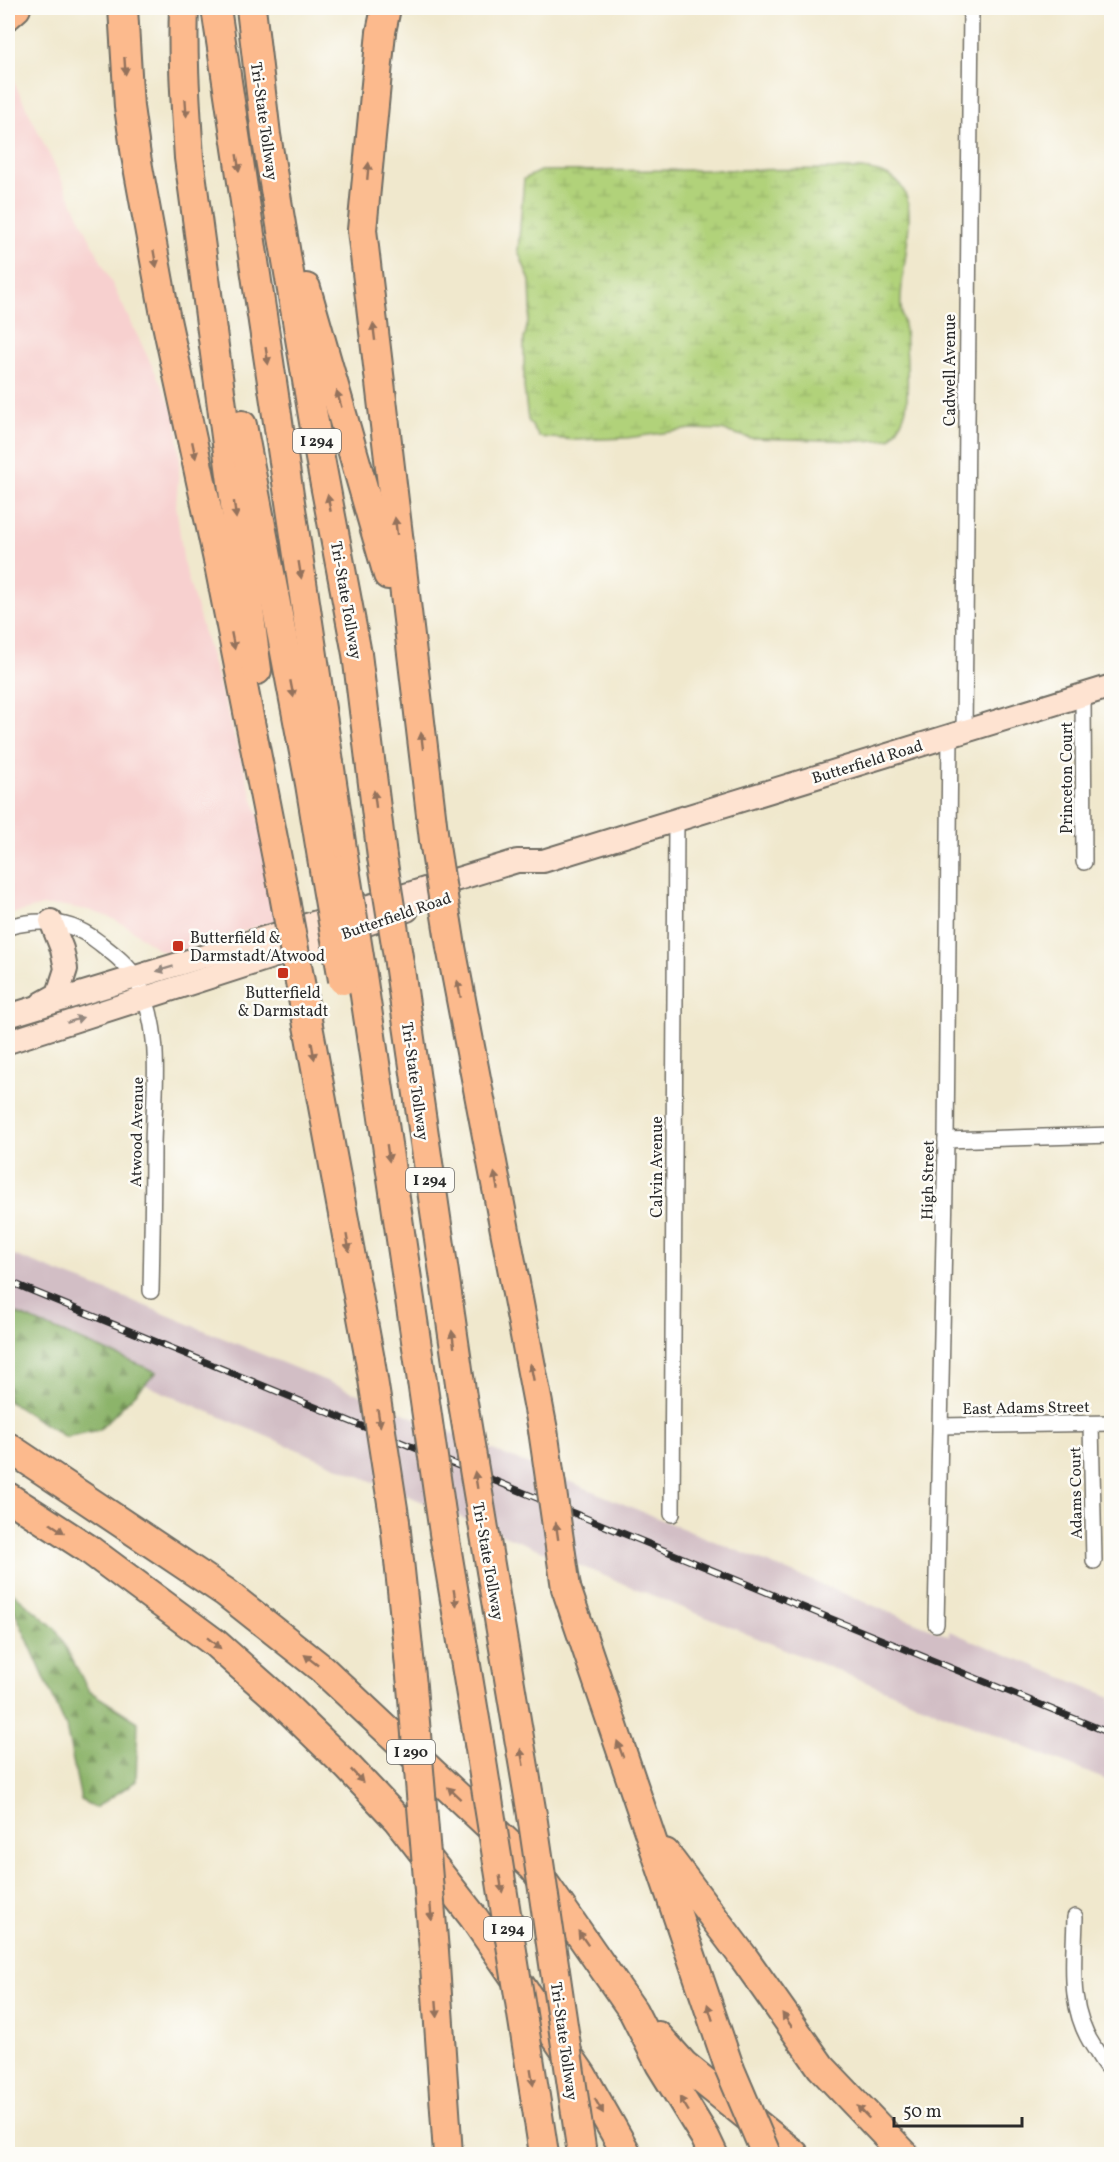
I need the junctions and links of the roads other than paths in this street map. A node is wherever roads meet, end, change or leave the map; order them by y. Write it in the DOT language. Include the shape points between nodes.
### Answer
graph roads {
  1 [pos="16,8"];
  2 [pos="123,8"];
  3 [pos="184,8"];
  4 [pos="216,8"];
  5 [pos="386,8"];
  6 [pos="970,8"];
  7 [pos="8,15"];
  8 [pos="251,16"];
  9 [pos="276,196"];
  10 [pos="199,220"];
  11 [pos="411,658"];
  12 [pos="1112,686"];
  13 [pos="1083,695"];
  14 [pos="957,735"];
  15 [pos="676,820"];
  16 [pos="1084,862"];
  17 [pos="335,873"];
  18 [pos="283,889"];
  19 [pos="51,921"];
  20 [pos="8,927"];
  21 [pos="140,988"];
  22 [pos="34,1007"];
  23 [pos="8,1016"];
  24 [pos="8,1042"];
  25 [pos="1112,1135"];
  26 [pos="946,1140"];
  27 [pos="151,1291"];
  28 [pos="1112,1423"];
  29 [pos="1091,1424"];
  30 [pos="941,1426"];
  31 [pos="8,1447"];
  32 [pos="8,1497"];
  33 [pos="672,1514"];
  34 [pos="1094,1561"];
  35 [pos="936,1624"];
  36 [pos="650,1832"];
  37 [pos="1075,1917"];
  38 [pos="633,2011"];
  39 [pos="1112,2072"];
  40 [pos="448,2147"];
  41 [pos="544,2154"];
  42 [pos="582,2154"];
  43 [pos="627,2154"];
  44 [pos="713,2154"];
  45 [pos="766,2154"];
  46 [pos="794,2154"];
  47 [pos="904,2154"];
  1 -- 7 [label="highway"];
  2 -- 18 [label="highway, one-way" via="136,156"];
  3 -- 10 [label="highway, one-way" via="189,158"];
  4 -- 17 [label="highway, Tri-State Tollway / I 294, one-way"];
  11 -- 5 [label="highway, one-way" via="362,230"];
  6 -- 14 [label="street, Cadwell Avenue"];
  8 -- 9 [label="highway, Tri-State Tollway / I 294"];
  11 -- 9 [label="highway, one-way" via="317,321"];
  42 -- 9 [label="highway, Tri-State Tollway / I 294, one-way, bridge" via="532,1815 462,1397 382,857 357,654"];
  10 -- 17 [label="highway, one-way" via="216,286 310,784"];
  10 -- 18 [label="highway, one-way"];
  36 -- 11 [label="highway, one-way, bridge" via="566,1588 543,1430 451,947"];
  12 -- 13 [label="main road, Butterfield Road"];
  13 -- 14 [label="main road, Butterfield Road"];
  13 -- 16 [label="street, Princeton Court"];
  14 -- 15 [label="main road, Butterfield Road"];
  14 -- 26 [label="street, High Street"];
  15 -- 21 [label="main road, Butterfield Road" via="543,861 523,874 269,958"];
  15 -- 33 [label="street, Calvin Avenue"];
  17 -- 41 [label="highway, Tri-State Tollway / I 294, one-way, bridge" via="379,1095 445,1540"];
  18 -- 40 [label="highway, one-way, bridge" via="370,1360 395,1522 412,1686"];
  19 -- 20 [label="street"];
  19 -- 21 [label="street" via="90,935 116,956"];
  19 -- 22 [label="main road" via="66,969 58,994"];
  21 -- 22 [label="main road, Butterfield Road"];
  24 -- 21 [label="main road, Butterfield Road, one-way"];
  21 -- 27 [label="street, Atwood Avenue" via="155,1042"];
  22 -- 23 [label="main road, Butterfield Road"];
  25 -- 26 [label="street"];
  26 -- 30 [label="street, High Street"];
  28 -- 29 [label="street, East Adams Street"];
  29 -- 30 [label="street, East Adams Street"];
  29 -- 34 [label="street, Adams Court"];
  30 -- 35 [label="street, High Street"];
  38 -- 31 [label="highway, I 290, one-way" via="534,1868 321,1668 225,1592"];
  32 -- 43 [label="highway, one-way" via="87,1548 215,1643 277,1698 397,1819 474,1918 582,2075"];
  45 -- 36 [label="highway, one-way, bridge" via="729,2067"];
  47 -- 36 [label="highway, one-way" via="821,2067"];
  37 -- 39 [label="street" via="1077,2014 1086,2036"];
  44 -- 38 [label="highway, I 290, one-way"];
  38 -- 46 [label="highway" via="684,2065"];
}
